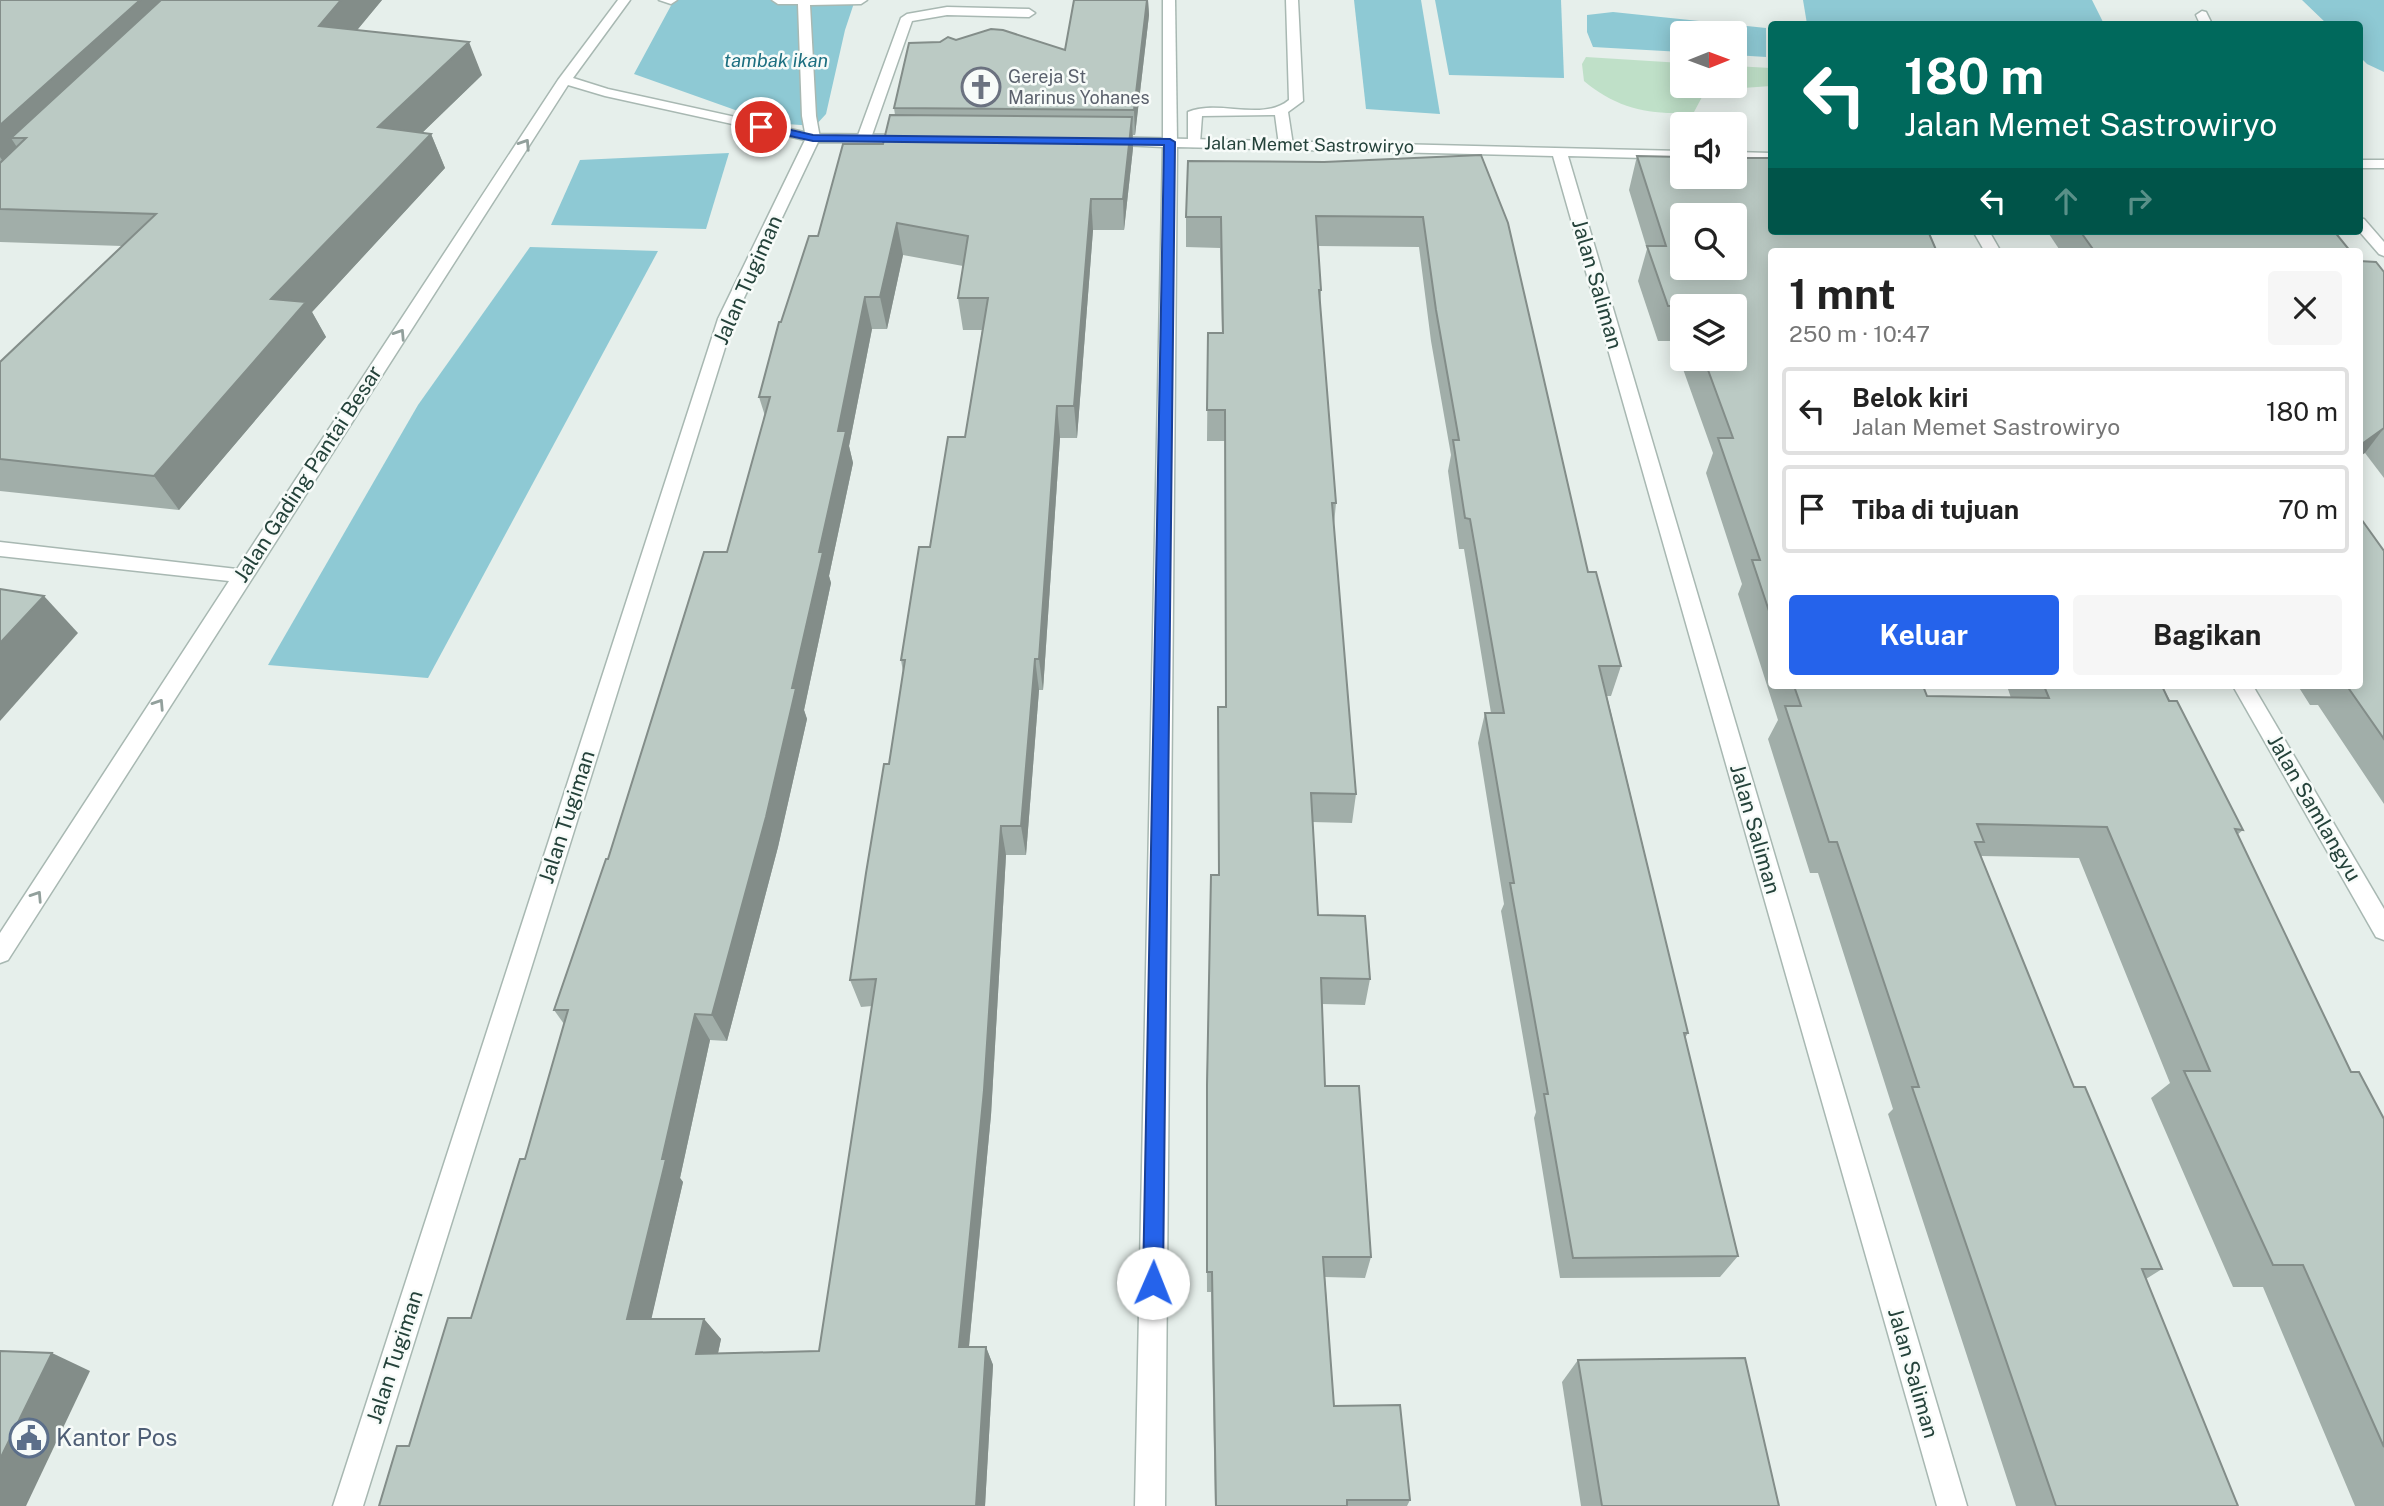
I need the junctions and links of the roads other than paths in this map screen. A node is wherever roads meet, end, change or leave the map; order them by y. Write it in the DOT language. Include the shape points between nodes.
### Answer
graph roads {
  1 [pos="624,0"];
  2 [pos="665,0"];
  3 [pos="671,0"];
  4 [pos="778,0"];
  5 [pos="804,0"];
  6 [pos="861,0"];
  7 [pos="1169,0"];
  8 [pos="1292,0"];
  9 [pos="1029,13"];
  10 [pos="565,80"];
  11 [pos="1281,111"];
  12 [pos="813,138"];
  13 [pos="864,138"];
  14 [pos="933,139"];
  15 [pos="1086,141"];
  16 [pos="1170,142"];
  17 [pos="1194,143"];
  18 [pos="1286,145"];
  19 [pos="1559,151"];
  20 [pos="1670,155"];
  21 [pos="1747,156"];
  22 [pos="1768,157"];
  23 [pos="2363,164"];
  24 [pos="2384,164"];
  25 [pos="2363,227"];
  26 [pos="2384,251"];
  27 [pos="0,549"];
  28 [pos="242,576"];
  29 [pos="2246,689"];
  30 [pos="2384,930"];
  31 [pos="0,953"];
  32 [pos="348,1506"];
  33 [pos="1150,1506"];
  34 [pos="1952,1506"];
  1 -- 10 [label="street, Jalan Gading Pantai Besar"];
  2 -- 3 [label="street"];
  4 -- 5 [label="street"];
  5 -- 6 [label="street"];
  5 -- 12 [label="street"];
  7 -- 16 [label="street"];
  8 -- 11 [label="street" via="1296,101"];
  9 -- 13 [label="street" via="947,11 907,18"];
  10 -- 12 [label="street"];
  28 -- 10 [label="street, Jalan Gading Pantai Besar, one-way"];
  11 -- 17 [label="street" via="1200,112 1192,115"];
  11 -- 18 [label="street"];
  12 -- 13 [label="street"];
  12 -- 32 [label="street, Jalan Tugiman" via="726,319"];
  13 -- 14 [label="street"];
  15 -- 16 [label="street, Jalan Memet Sastrowiryo"];
  16 -- 17 [label="street, Jalan Memet Sastrowiryo"];
  16 -- 33 [label="street"];
  17 -- 18 [label="street, Jalan Memet Sastrowiryo"];
  18 -- 19 [label="street, Jalan Memet Sastrowiryo"];
  19 -- 20 [label="street, Jalan Memet Sastrowiryo"];
  19 -- 34 [label="street, Jalan Saliman"];
  21 -- 22 [label="street"];
  23 -- 24 [label="street"];
  25 -- 26 [label="street"];
  27 -- 28 [label="street"];
  31 -- 28 [label="street, Jalan Gading Pantai Besar, one-way"];
  29 -- 30 [label="street, Jalan Samlangyu"];
}
